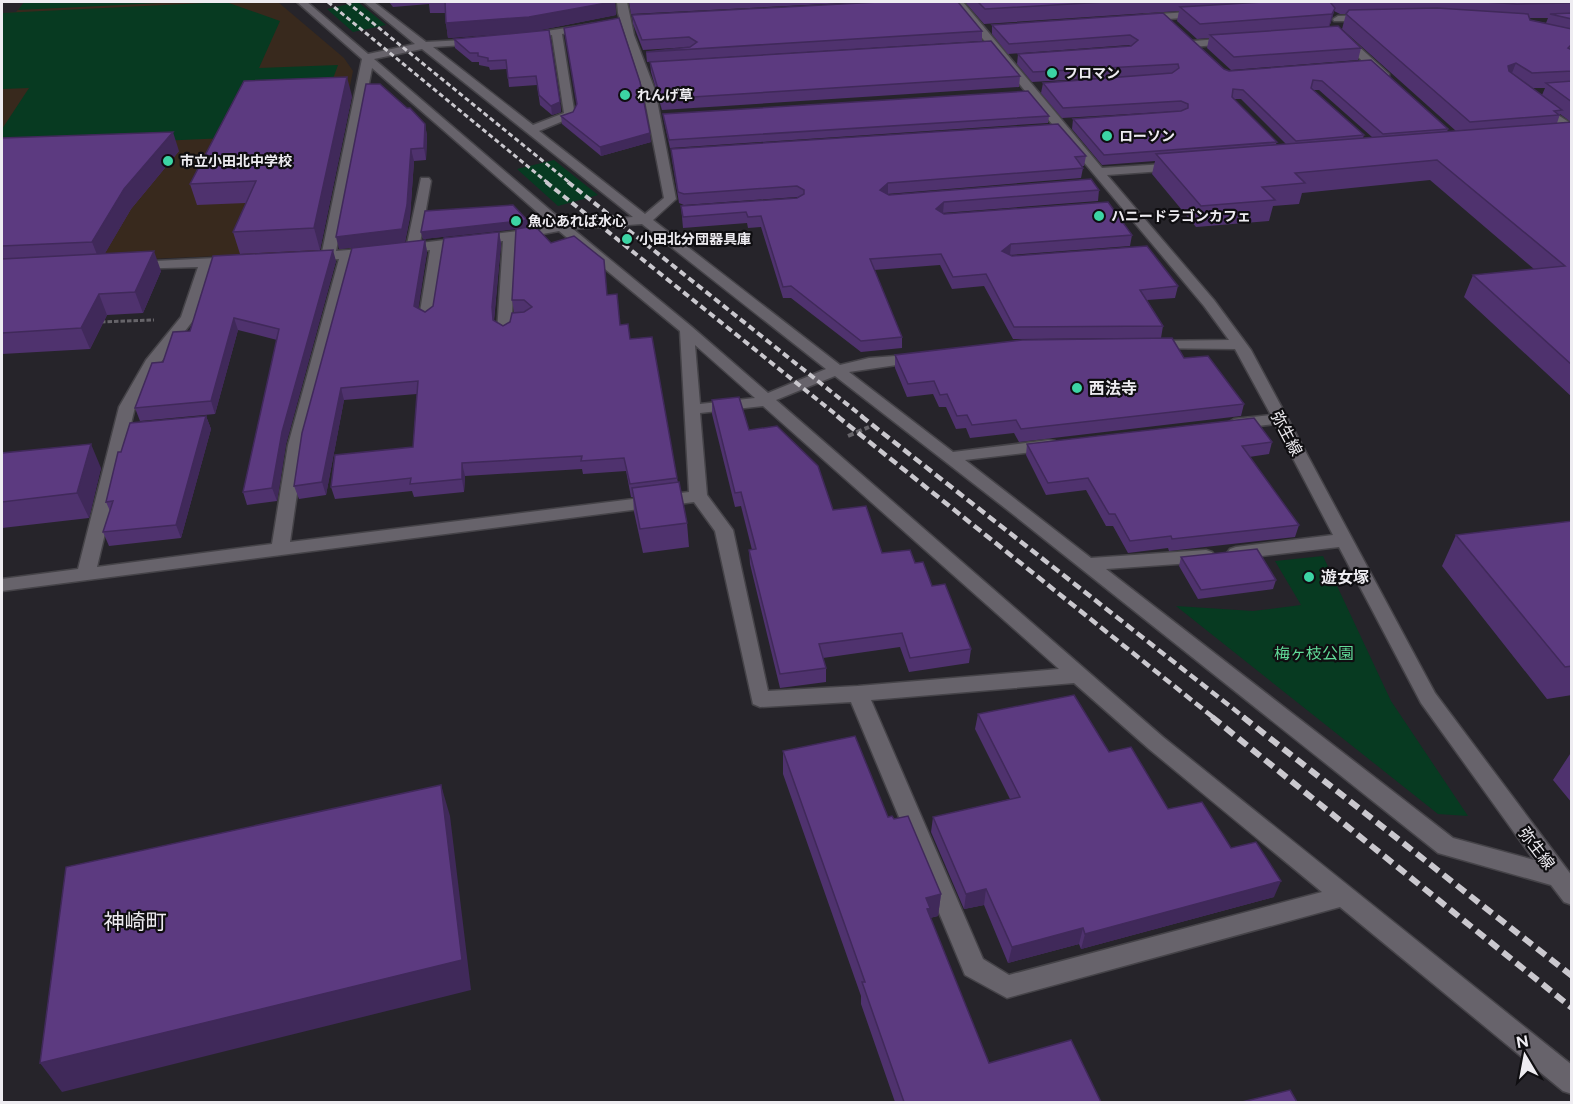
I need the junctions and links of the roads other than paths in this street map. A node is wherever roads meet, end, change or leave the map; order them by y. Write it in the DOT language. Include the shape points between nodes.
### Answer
graph roads {
  1 [pos="302,2"];
  2 [pos="369,2"];
  3 [pos="622,2"];
  4 [pos="958,2"];
  5 [pos="1211,14"];
  6 [pos="1164,17"];
  7 [pos="1385,18"];
  8 [pos="1130,19"];
  9 [pos="599,24"];
  10 [pos="557,33"];
  11 [pos="519,38"];
  12 [pos="496,40"];
  13 [pos="1249,40"];
  14 [pos="424,45"];
  15 [pos="367,57"];
  16 [pos="1373,64"];
  17 [pos="1350,66"];
  18 [pos="1396,85"];
  19 [pos="1533,101"];
  20 [pos="531,130"];
  21 [pos="1568,134"];
  22 [pos="1188,165"];
  23 [pos="1099,179"];
  24 [pos="425,181"];
  25 [pos="664,204"];
  26 [pos="683,211"];
  27 [pos="645,220"];
  28 [pos="561,226"];
  29 [pos="510,236"];
  30 [pos="438,244"];
  31 [pos="413,247"];
  32 [pos="346,255"];
  33 [pos="328,256"];
  34 [pos="295,258"];
  35 [pos="250,260"];
  36 [pos="206,262"];
  37 [pos="115,267"];
  38 [pos="426,318"];
  39 [pos="525,318"];
  40 [pos="687,330"];
  41 [pos="1239,344"];
  42 [pos="1131,345"];
  43 [pos="927,355"];
  44 [pos="837,370"];
  45 [pos="764,398"];
  46 [pos="692,409"];
  47 [pos="1280,419"];
  48 [pos="1219,426"];
  49 [pos="1061,444"];
  50 [pos="950,457"];
  51 [pos="698,496"];
  52 [pos="1344,540"];
  53 [pos="280,549"];
  54 [pos="1086,564"];
  55 [pos="86,574"];
  56 [pos="2,585"];
  57 [pos="1078,675"];
  58 [pos="858,694"];
  59 [pos="1558,877"];
  60 [pos="1572,895"];
  61 [pos="1344,896"];
  62 [pos="1572,1082"];
  1 -- 15 [label="street"];
  2 -- 14 [label="street"];
  3 -- 25 [label="street" via="625,19 644,54 669,153 670,199"];
  4 -- 23 [label="street, 弥生線"];
  5 -- 6 [label="street"];
  6 -- 8 [label="street"];
  6 -- 13 [label="street" via="1190,41"];
  7 -- 16 [label="street" via="1334,16 1339,22 1332,34"];
  9 -- 10 [label="street"];
  10 -- 11 [label="street"];
  10 -- 20 [label="street" via="570,113"];
  12 -- 14 [label="street"];
  14 -- 15 [label="street"];
  14 -- 20 [label="street"];
  15 -- 28 [label="street"];
  15 -- 33 [label="street"];
  16 -- 17 [label="street"];
  16 -- 18 [label="street"];
  19 -- 21 [label="street"];
  20 -- 27 [label="street"];
  22 -- 23 [label="street"];
  23 -- 41 [label="street, 弥生線" via="1157,250 1209,303"];
  24 -- 31 [label="street"];
  25 -- 26 [label="street"];
  25 -- 27 [label="street"];
  27 -- 28 [label="street"];
  27 -- 44 [label="street"];
  28 -- 29 [label="street"];
  28 -- 40 [label="street"];
  29 -- 30 [label="street"];
  29 -- 39 [label="street" via="503,325"];
  30 -- 31 [label="street"];
  30 -- 38 [label="street"];
  31 -- 32 [label="street"];
  32 -- 33 [label="street"];
  32 -- 53 [label="street" via="296,445"];
  33 -- 34 [label="street"];
  35 -- 36 [label="street"];
  36 -- 37 [label="street"];
  36 -- 55 [label="street" via="188,318 154,360 127,407 127,429"];
  40 -- 45 [label="street"];
  40 -- 46 [label="street"];
  41 -- 42 [label="street"];
  41 -- 47 [label="street, 弥生線"];
  43 -- 44 [label="street"];
  44 -- 45 [label="street"];
  44 -- 50 [label="street"];
  45 -- 46 [label="street" via="756,403"];
  45 -- 57 [label="street"];
  46 -- 51 [label="street"];
  47 -- 48 [label="street"];
  47 -- 52 [label="street, 弥生線"];
  49 -- 50 [label="street"];
  50 -- 54 [label="street"];
  51 -- 53 [label="street"];
  51 -- 58 [label="street" via="724,530 760,699"];
  52 -- 54 [label="street" via="1140,562"];
  52 -- 59 [label="street, 弥生線" via="1428,698"];
  53 -- 55 [label="street"];
  54 -- 59 [label="street" via="1446,846"];
  55 -- 56 [label="street"];
  57 -- 58 [label="street"];
  57 -- 61 [label="street"];
  58 -- 61 [label="street" via="974,967 1007,987"];
  59 -- 60 [label="street, 弥生線"];
  61 -- 62 [label="street"];
}
